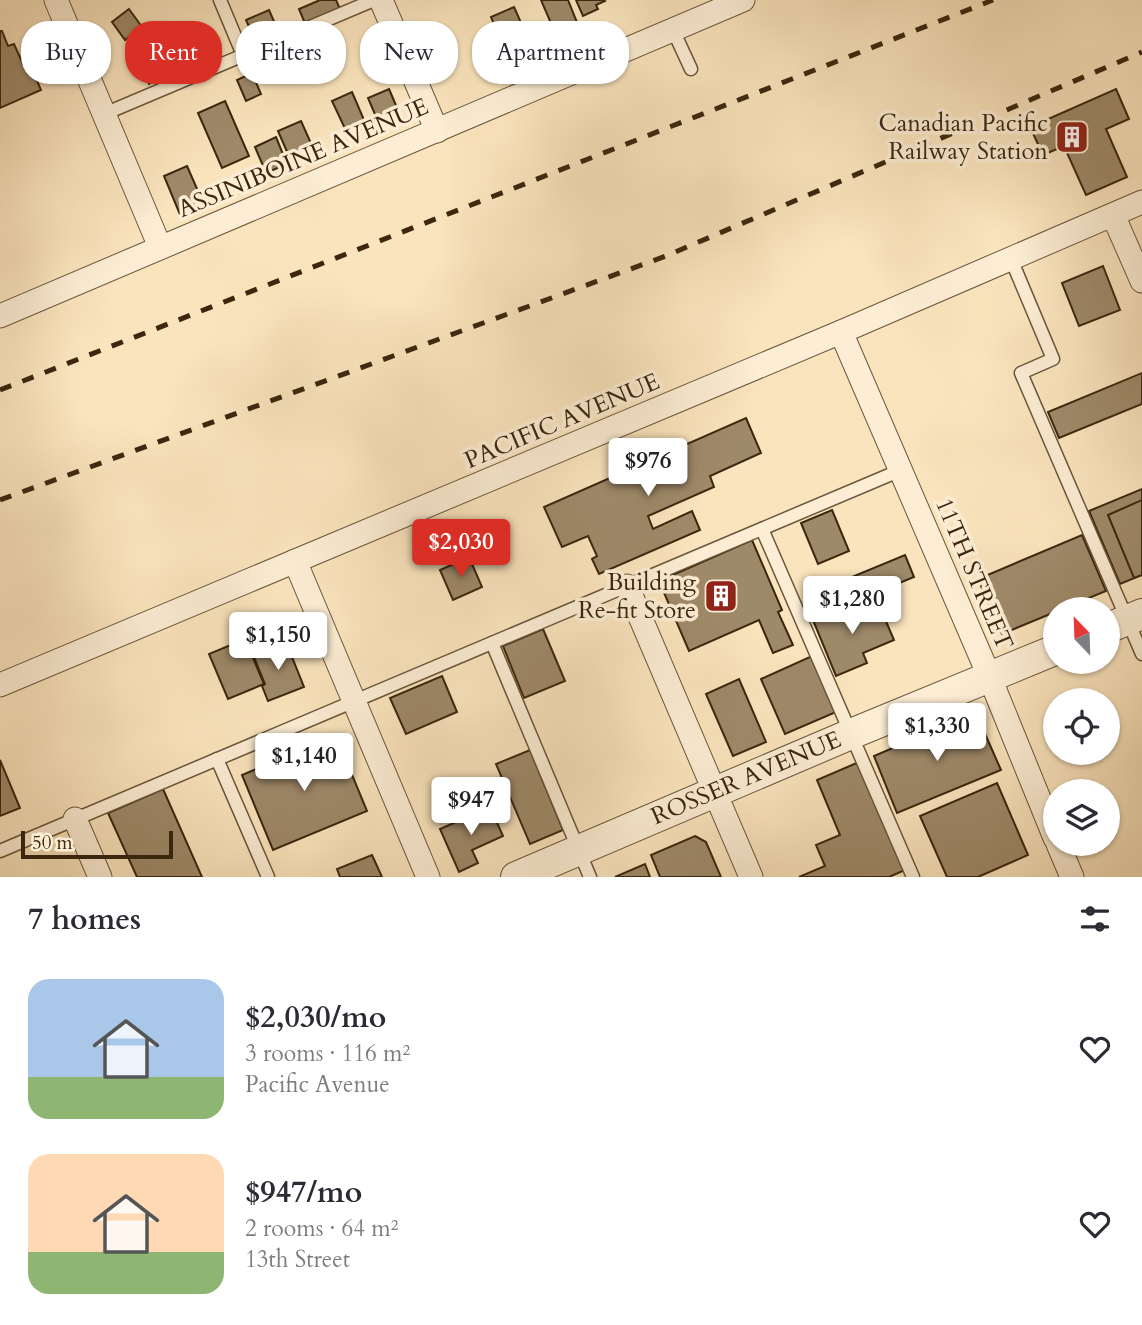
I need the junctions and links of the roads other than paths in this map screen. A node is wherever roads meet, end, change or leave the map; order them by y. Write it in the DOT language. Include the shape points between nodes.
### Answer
graph roads {
  1 [pos="55,0"];
  2 [pos="220,0"];
  3 [pos="374,0"];
  4 [pos="381,0"];
  5 [pos="743,0"];
  6 [pos="707,7"];
  7 [pos="324,21"];
  8 [pos="673,30"];
  9 [pos="236,38"];
  10 [pos="236,58"];
  11 [pos="691,69"];
  12 [pos="104,114"];
  13 [pos="437,131"];
  14 [pos="1142,202"];
  15 [pos="1113,215"];
  16 [pos="160,247"];
  17 [pos="1011,259"];
  18 [pos="1142,281"];
  19 [pos="0,316"];
  20 [pos="841,332"];
  21 [pos="901,470"];
  22 [pos="762,529"];
  23 [pos="295,561"];
  24 [pos="627,586"];
  25 [pos="1126,620"];
  26 [pos="492,643"];
  27 [pos="1142,654"];
  28 [pos="1043,655"];
  29 [pos="990,678"];
  30 [pos="0,685"];
  31 [pos="354,701"];
  32 [pos="851,734"];
  33 [pos="217,759"];
  34 [pos="715,792"];
  35 [pos="1043,808"];
  36 [pos="75,819"];
  37 [pos="579,850"];
  38 [pos="0,851"];
  39 [pos="1063,856"];
  40 [pos="100,877"];
  41 [pos="268,877"];
  42 [pos="428,877"];
  43 [pos="516,877"];
  44 [pos="590,877"];
  45 [pos="751,877"];
  46 [pos="912,877"];
  47 [pos="1072,877"];
  1 -- 12 [label="street"];
  2 -- 9 [label="lane"];
  3 -- 7 [label="lane"];
  4 -- 13 [label="street"];
  5 -- 6 [label="street, ASSINIBOINE AVENUE"];
  6 -- 8 [label="street, ASSINIBOINE AVENUE"];
  8 -- 11 [label="lane"];
  8 -- 13 [label="street, ASSINIBOINE AVENUE"];
  10 -- 12 [label="lane"];
  12 -- 16 [label="street"];
  13 -- 16 [label="street, ASSINIBOINE AVENUE"];
  14 -- 15 [label="street, PACIFIC AVENUE"];
  15 -- 17 [label="street, PACIFIC AVENUE"];
  15 -- 18 [label="street"];
  16 -- 19 [label="street, ASSINIBOINE AVENUE"];
  17 -- 20 [label="street, PACIFIC AVENUE"];
  17 -- 25 [label="lane" via="1053,359 1021,373"];
  20 -- 21 [label="street, 11TH STREET"];
  20 -- 23 [label="street, PACIFIC AVENUE"];
  21 -- 22 [label="lane"];
  21 -- 29 [label="street, 11TH STREET"];
  22 -- 24 [label="lane"];
  22 -- 32 [label="lane"];
  23 -- 30 [label="street, PACIFIC AVENUE"];
  23 -- 31 [label="street"];
  24 -- 26 [label="lane"];
  24 -- 34 [label="street"];
  25 -- 27 [label="lane"];
  26 -- 31 [label="lane"];
  26 -- 37 [label="lane"];
  28 -- 29 [label="street, ROSSER AVENUE"];
  29 -- 32 [label="street, ROSSER AVENUE"];
  29 -- 35 [label="street, 11TH STREET"];
  31 -- 33 [label="lane"];
  31 -- 42 [label="street"];
  32 -- 34 [label="street, ROSSER AVENUE"];
  32 -- 46 [label="lane"];
  33 -- 36 [label="lane"];
  33 -- 41 [label="lane"];
  34 -- 37 [label="street, ROSSER AVENUE"];
  34 -- 45 [label="street"];
  36 -- 38 [label="lane"];
  36 -- 40 [label="street"];
  37 -- 43 [label="street, ROSSER AVENUE"];
  37 -- 44 [label="lane"];
  39 -- 47 [label="street"];
}
